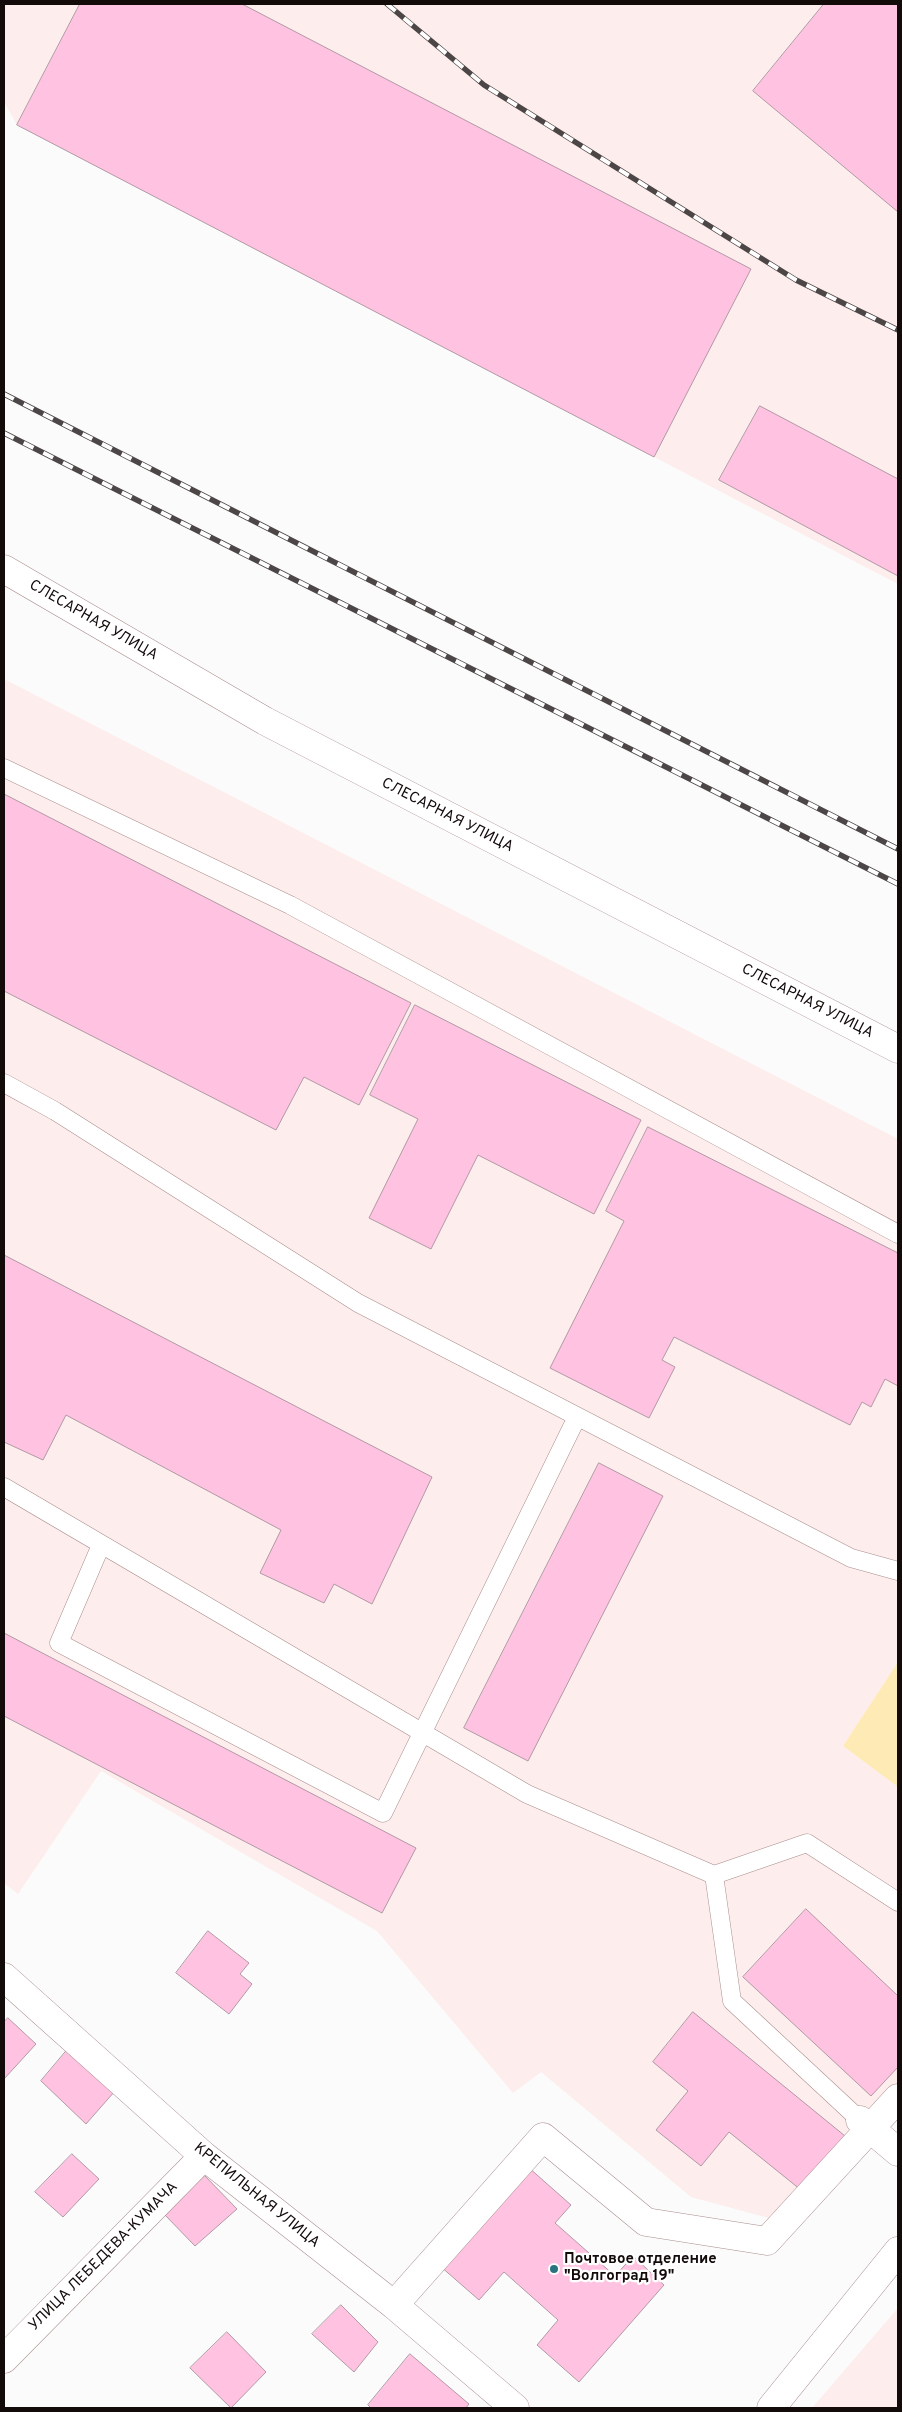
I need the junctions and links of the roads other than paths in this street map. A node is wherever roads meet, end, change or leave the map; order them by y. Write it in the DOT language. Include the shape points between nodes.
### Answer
graph roads {
  1 [pos="4,569"];
  2 [pos="4,768"];
  3 [pos="898,1049"];
  4 [pos="4,1083"];
  5 [pos="898,1234"];
  6 [pos="577,1417"];
  7 [pos="4,1487"];
  8 [pos="101,1544"];
  9 [pos="898,1571"];
  10 [pos="421,1731"];
  11 [pos="714,1875"];
  12 [pos="898,1902"];
  13 [pos="4,1977"];
  14 [pos="898,2098"];
  15 [pos="865,2124"];
  16 [pos="898,2152"];
  17 [pos="204,2156"];
  18 [pos="898,2251"];
  19 [pos="394,2305"];
  20 [pos="4,2359"];
  21 [pos="515,2408"];
  22 [pos="771,2408"];
  1 -- 3 [label="street, СЛЕСАРНАЯ УЛИЦА" via="265,721"];
  2 -- 5 [label="lane" via="290,905"];
  4 -- 6 [label="lane" via="55,1111 358,1304"];
  6 -- 9 [label="lane" via="851,1558"];
  6 -- 10 [label="lane"];
  7 -- 8 [label="lane"];
  8 -- 10 [label="lane"];
  8 -- 10 [label="lane" via="59,1643 383,1813"];
  10 -- 11 [label="lane" via="527,1794"];
  11 -- 12 [label="lane" via="806,1842"];
  11 -- 15 [label="lane" via="732,2001"];
  13 -- 17 [label="street, КРЕПИЛЬНАЯ УЛИЦА"];
  14 -- 15 [label="street"];
  15 -- 16 [label="street"];
  15 -- 19 [label="street" via="767,2241 646,2222 542,2137"];
  17 -- 19 [label="street, КРЕПИЛЬНАЯ УЛИЦА"];
  17 -- 20 [label="street, УЛИЦА ЛЕБЕДЕВА-КУМАЧА"];
  18 -- 22 [label="street"];
  19 -- 21 [label="street, КРЕПИЛЬНАЯ УЛИЦА"];
}
